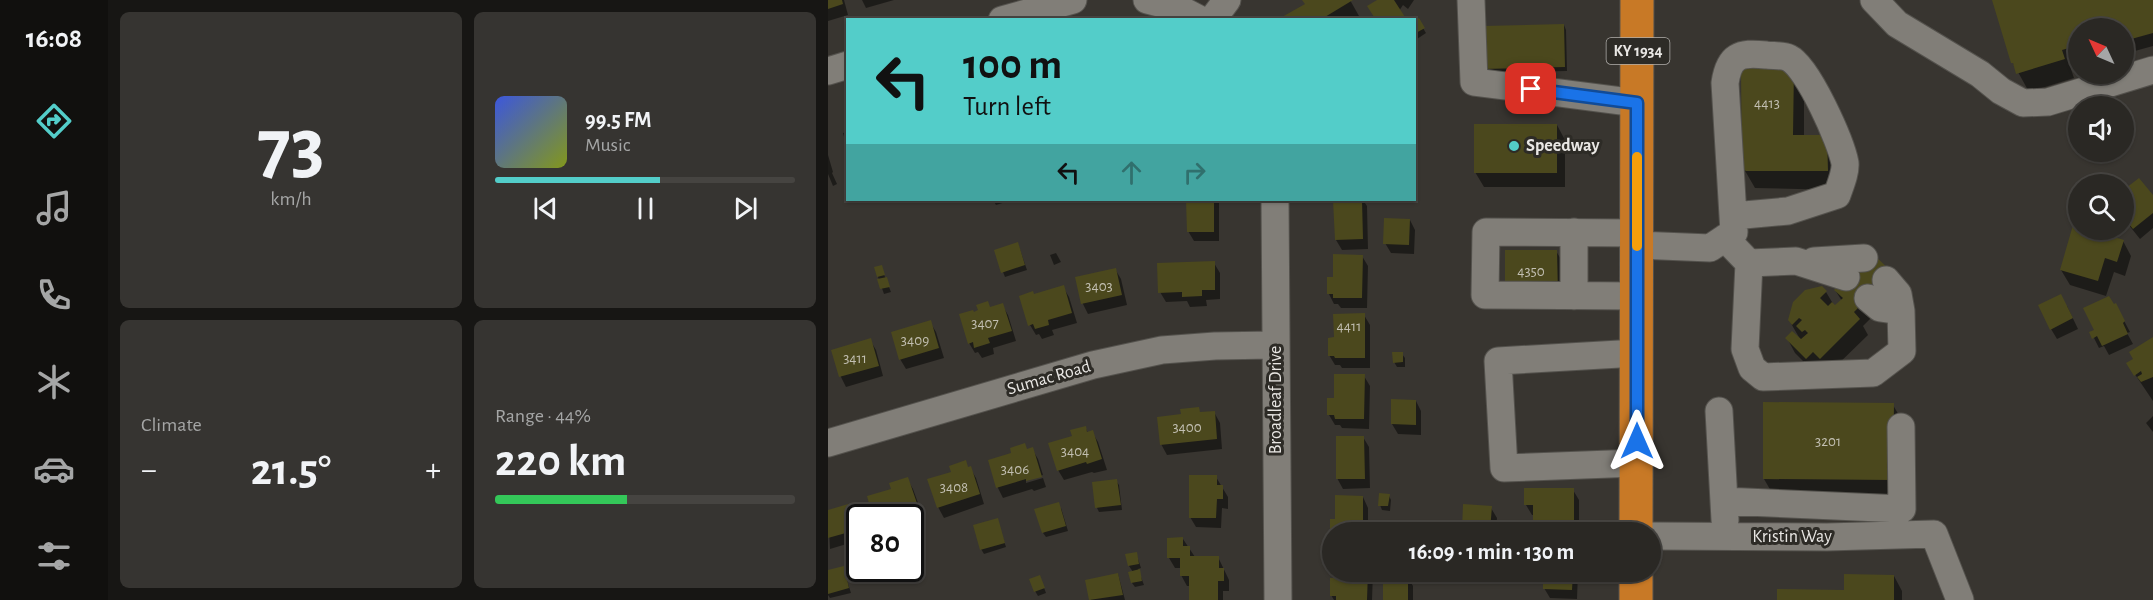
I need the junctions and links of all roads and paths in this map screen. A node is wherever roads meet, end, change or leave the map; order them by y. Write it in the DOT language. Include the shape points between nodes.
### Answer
graph roads {
  1 [pos="1072,0"];
  2 [pos="1147,0"];
  3 [pos="1227,0"];
  4 [pos="1471,0"];
  5 [pos="1637,0"];
  6 [pos="1874,0"];
  7 [pos="1029,6"];
  8 [pos="1006,18"];
  9 [pos="1197,18"];
  10 [pos="1214,18"];
  11 [pos="846,66"];
  12 [pos="828,70"];
  13 [pos="2153,70"];
  14 [pos="1637,103"];
  15 [pos="1275,201"];
  16 [pos="1729,227"];
  17 [pos="1574,232"];
  18 [pos="1637,239"];
  19 [pos="1749,263"];
  20 [pos="1855,268"];
  21 [pos="1877,289"];
  22 [pos="1574,296"];
  23 [pos="1637,296"];
  24 [pos="1276,345"];
  25 [pos="1637,353"];
  26 [pos="1719,411"];
  27 [pos="1901,427"];
  28 [pos="828,443"];
  29 [pos="1637,463"];
  30 [pos="1724,501"];
  31 [pos="1636,522"];
  32 [pos="1903,522"];
  33 [pos="1661,536"];
  34 [pos="1725,536"];
  35 [pos="1636,582"];
  36 [pos="1278,600"];
  37 [pos="1636,600"];
  38 [pos="1960,600"];
  1 -- 7 [label="street"];
  2 -- 9 [label="street"];
  3 -- 10 [label="street"];
  4 -- 14 [label="street" via="1474,82"];
  5 -- 14 [label="highway, KY 1934"];
  6 -- 13 [label="street" via="1897,24 2023,103 2049,102"];
  7 -- 8 [label="street"];
  11 -- 12 [label="street"];
  14 -- 18 [label="highway, KY 1934"];
  15 -- 24 [label="street, Broadleaf Drive"];
  16 -- 16 [label="street" via="1727,68 1734,58 1748,53 1789,58 1801,69 1835,131 1846,166 1837,195"];
  16 -- 18 [label="street" via="1710,248"];
  16 -- 19 [label="street"];
  17 -- 18 [label="street"];
  17 -- 22 [label="street"];
  17 -- 22 [label="street" via="1486,232 1485,295"];
  18 -- 23 [label="highway, KY 1934"];
  19 -- 20 [label="street" via="1796,261"];
  19 -- 21 [label="street" via="1745,349 1752,368 1763,377 1873,373 1902,351 1898,294"];
  22 -- 23 [label="street"];
  23 -- 25 [label="highway, KY 1934"];
  24 -- 28 [label="street, Sumac Road" via="1162,350 1093,364"];
  24 -- 36 [label="street, Broadleaf Drive"];
  25 -- 29 [label="highway, KY 1934"];
  25 -- 29 [label="street" via="1498,361 1504,468"];
  26 -- 30 [label="street"];
  27 -- 32 [label="street"];
  29 -- 31 [label="highway, KY 1934"];
  30 -- 32 [label="street"];
  30 -- 34 [label="street"];
  32 -- 34 [label="street, Kristin Way" via="1827,537"];
  32 -- 38 [label="street, Kristin Way" via="1934,534"];
  33 -- 34 [label="street, Kristin Way"];
  35 -- 37 [label="highway"];
}
